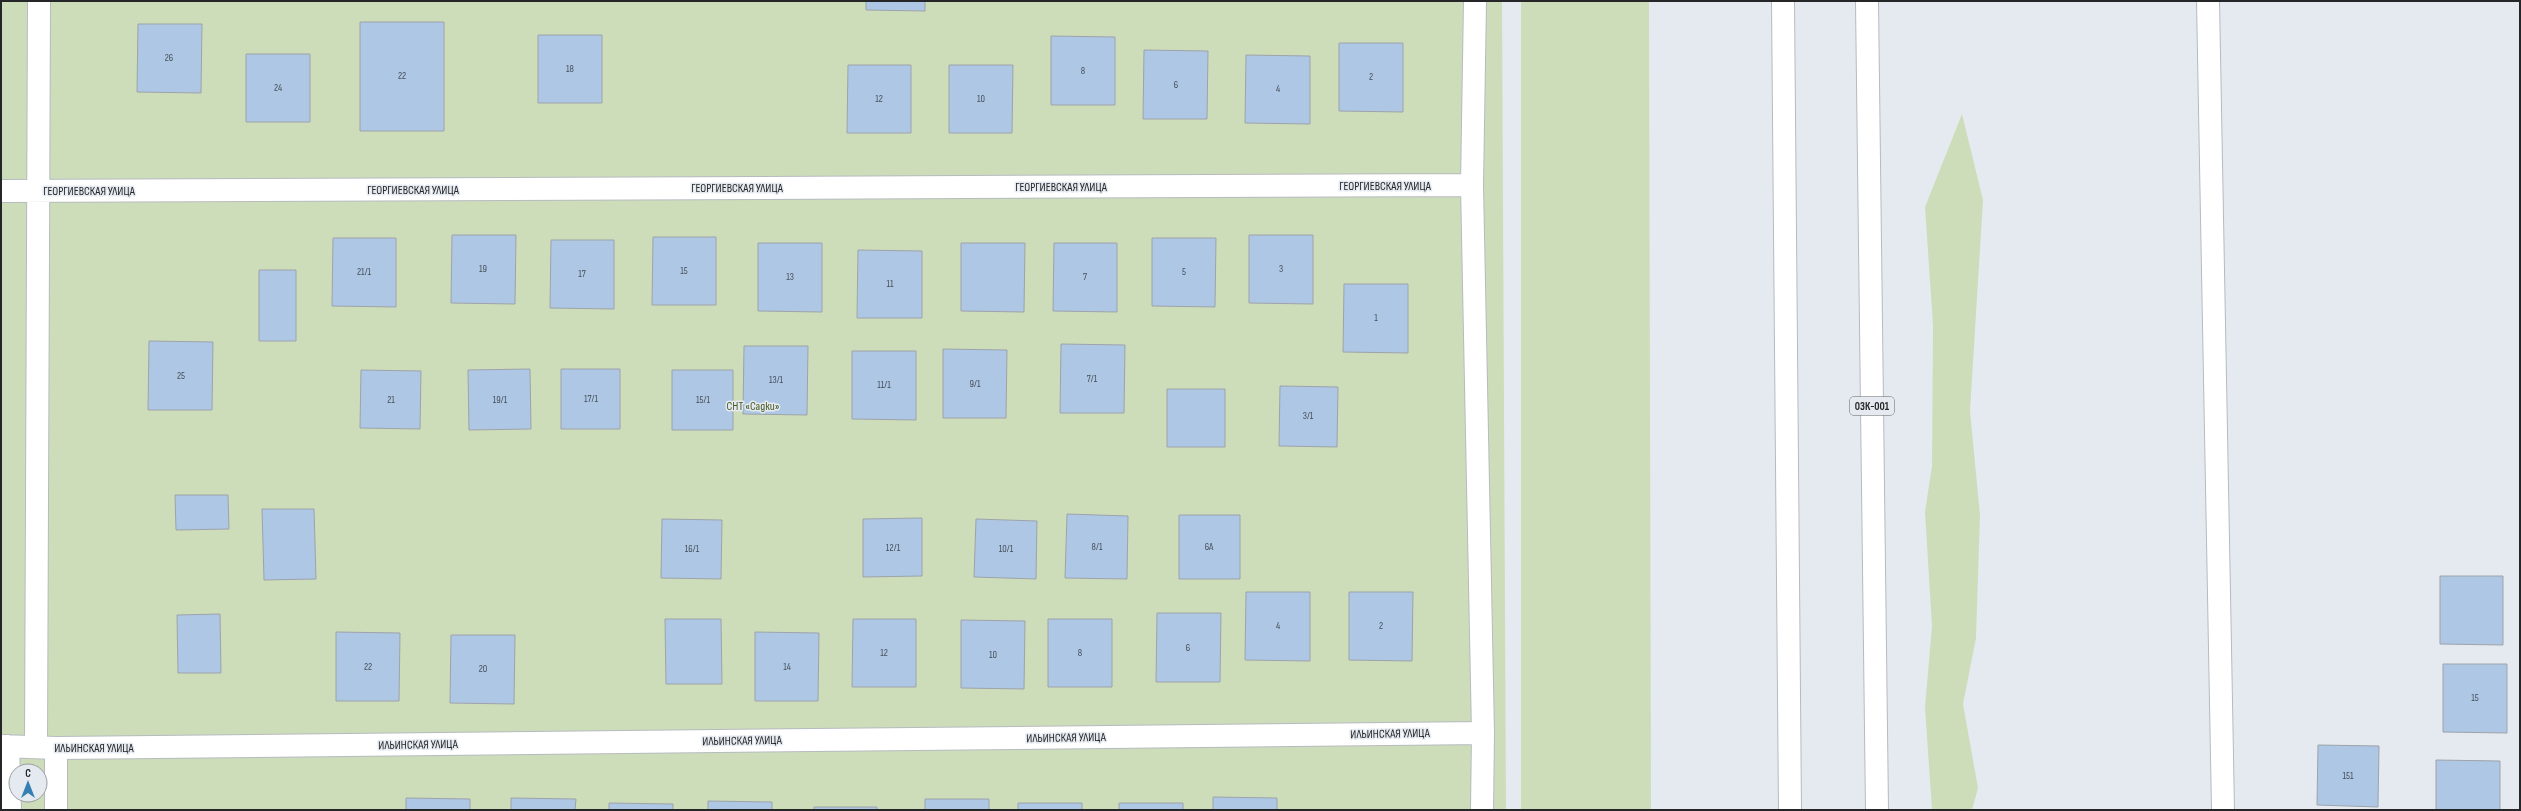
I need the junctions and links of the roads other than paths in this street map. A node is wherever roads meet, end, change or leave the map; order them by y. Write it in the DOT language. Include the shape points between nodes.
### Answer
graph roads {
  1 [pos="39,1"];
  2 [pos="1475,1"];
  3 [pos="1784,1"];
  4 [pos="1867,1"];
  5 [pos="2208,1"];
  6 [pos="1472,185"];
  7 [pos="1,191"];
  8 [pos="38,191"];
  9 [pos="1483,733"];
  10 [pos="4,746"];
  11 [pos="46,748"];
  12 [pos="10,810"];
  13 [pos="56,810"];
  14 [pos="1482,810"];
  15 [pos="1790,810"];
  16 [pos="1878,810"];
  17 [pos="2223,810"];
  1 -- 8 [label="street"];
  2 -- 6 [label="street"];
  3 -- 15 [label="street"];
  4 -- 16 [label="street, 03К-001"];
  5 -- 17 [label="street"];
  6 -- 8 [label="street, ГЕОРГИЕВСКАЯ УЛИЦА"];
  6 -- 9 [label="street"];
  7 -- 8 [label="street, ГЕОРГИЕВСКАЯ УЛИЦА"];
  8 -- 11 [label="street"];
  9 -- 11 [label="street, ИЛЬИНСКАЯ УЛИЦА"];
  9 -- 14 [label="street"];
  10 -- 11 [label="street, ИЛЬИНСКАЯ УЛИЦА"];
  10 -- 12 [label="street"];
  11 -- 13 [label="street"];
}
